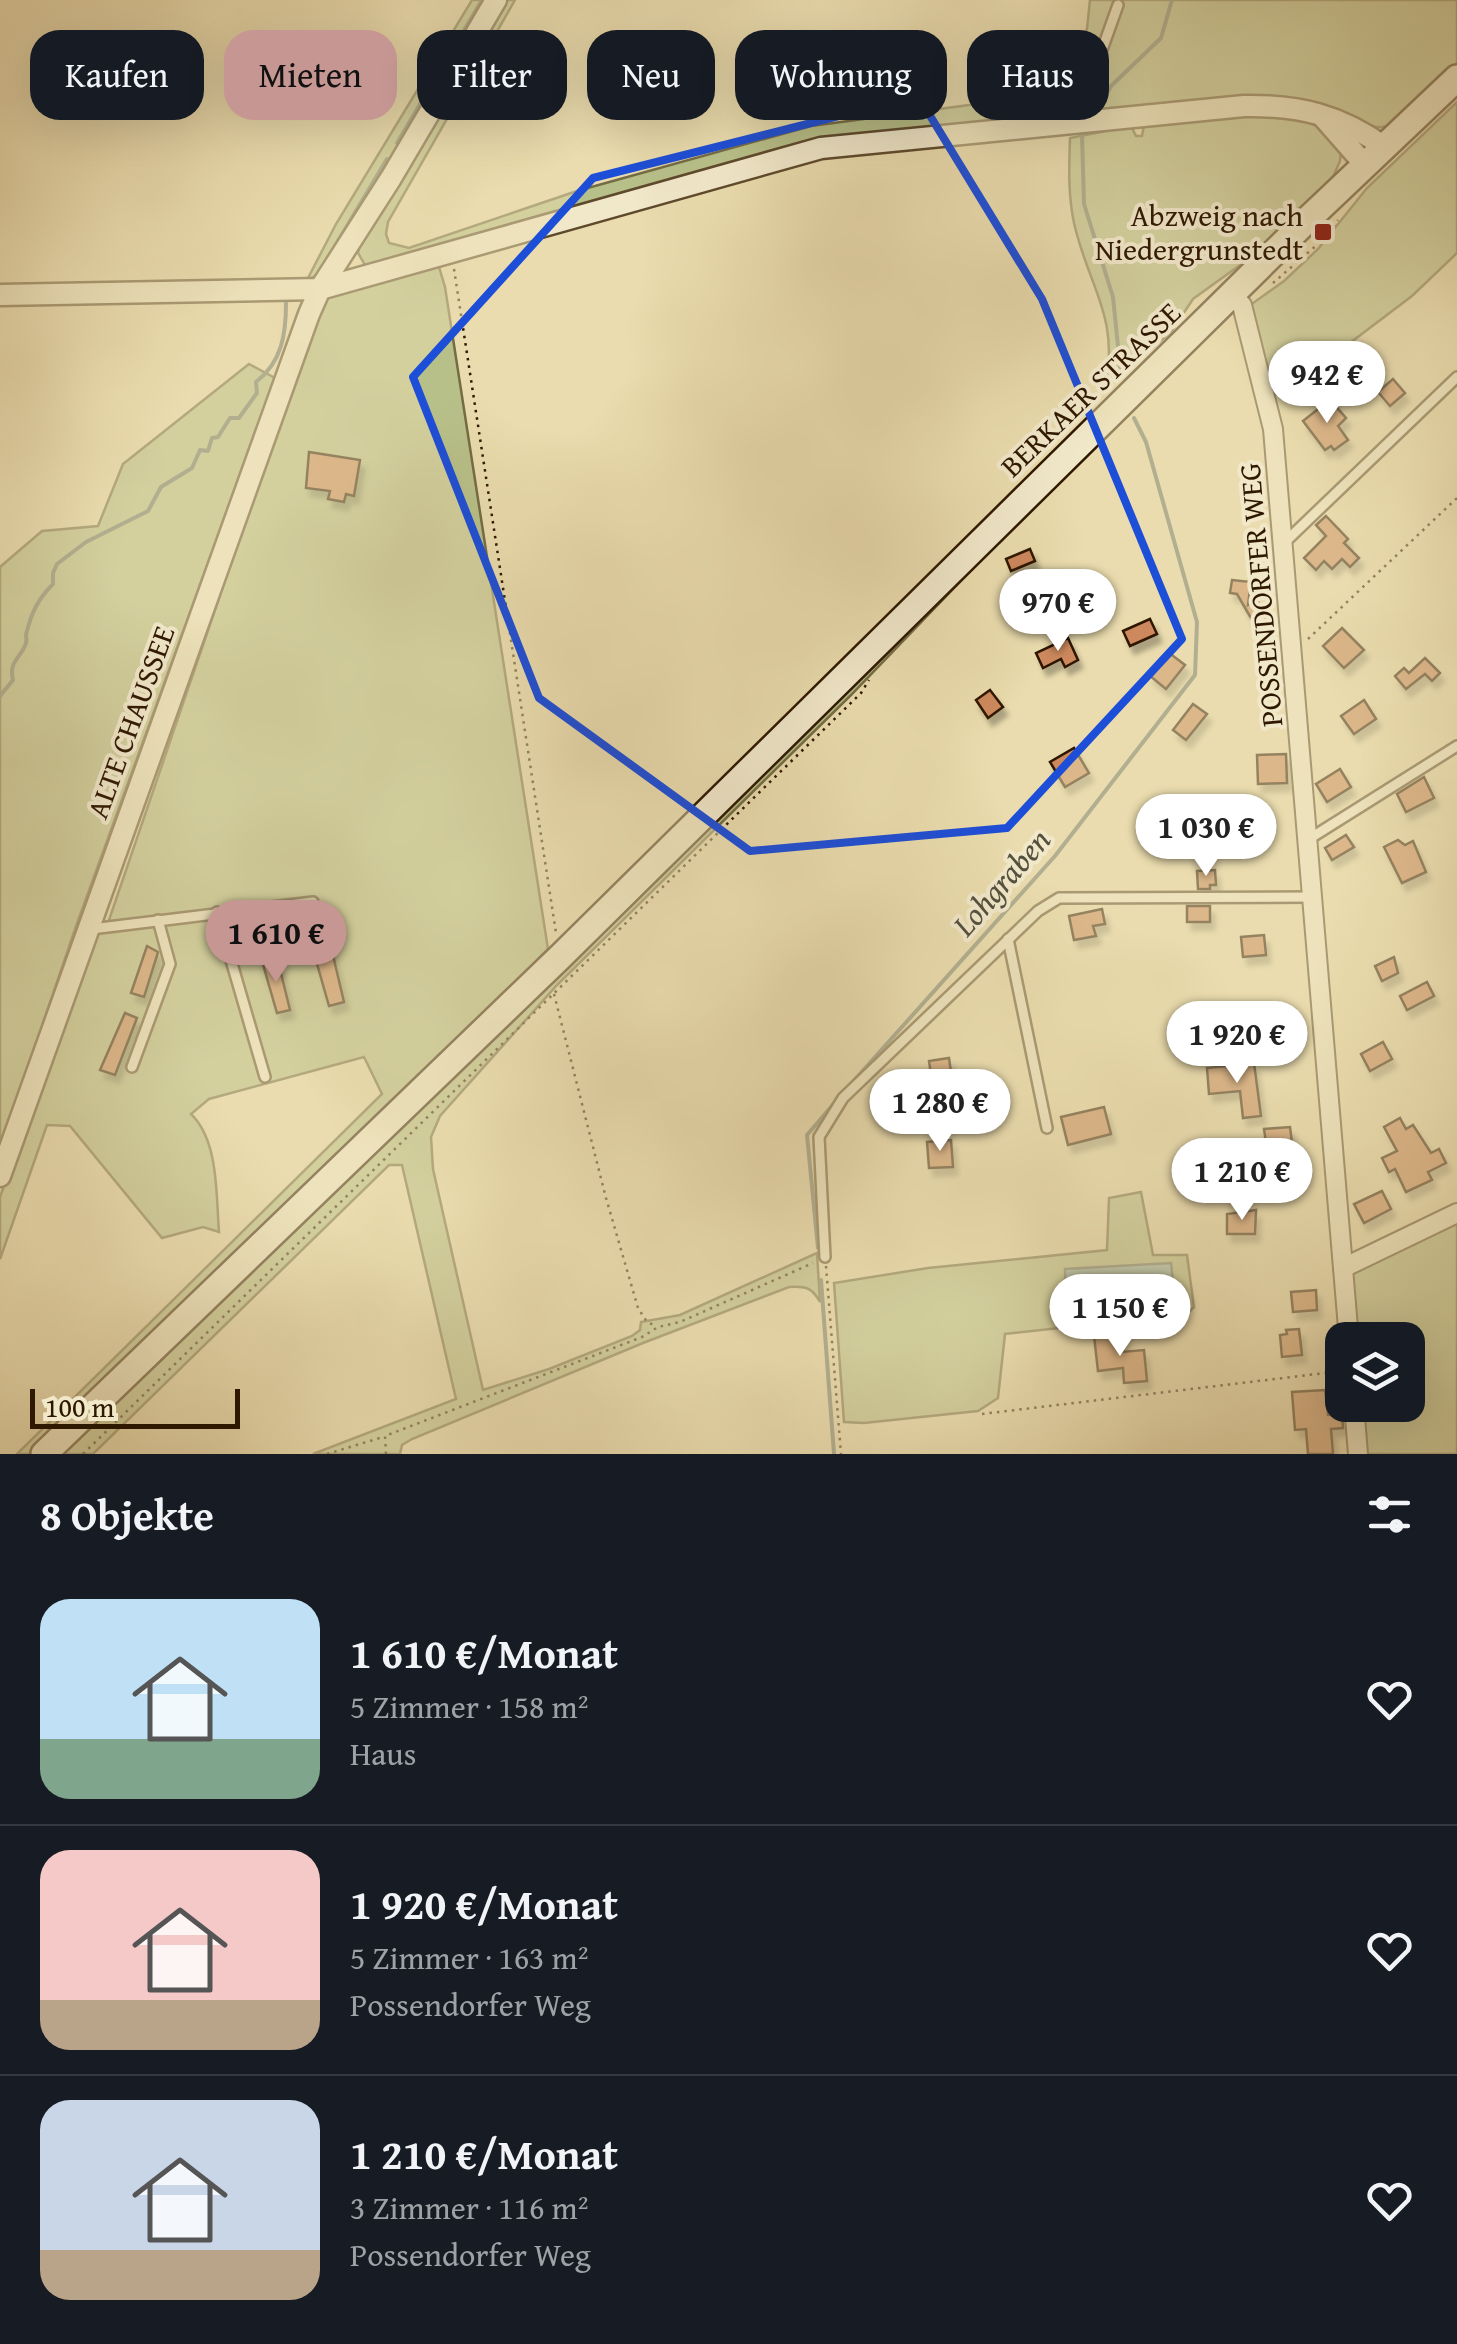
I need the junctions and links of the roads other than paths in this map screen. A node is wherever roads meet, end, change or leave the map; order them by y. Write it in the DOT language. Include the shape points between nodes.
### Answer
graph roads {
  1 [pos="496,0"];
  2 [pos="1118,4"];
  3 [pos="1457,78"];
  4 [pos="1322,116"];
  5 [pos="1076,123"];
  6 [pos="1386,148"];
  7 [pos="1366,166"];
  8 [pos="320,289"];
  9 [pos="0,295"];
  10 [pos="1232,295"];
  11 [pos="1457,377"];
  12 [pos="1283,544"];
  13 [pos="1457,746"];
  14 [pos="1309,839"];
  15 [pos="1314,898"];
  16 [pos="313,902"];
  17 [pos="217,912"];
  18 [pos="158,920"];
  19 [pos="88,930"];
  20 [pos="1008,938"];
  21 [pos="132,1067"];
  22 [pos="264,1077"];
  23 [pos="1047,1128"];
  24 [pos="0,1176"];
  25 [pos="1457,1213"];
  26 [pos="826,1257"];
  27 [pos="1343,1268"];
  28 [pos="1348,1322"];
  29 [pos="1355,1422"];
  30 [pos="44,1454"];
  31 [pos="1358,1454"];
  1 -- 8 [label="street, ALTE CHAUSSEE"];
  2 -- 5 [label="lane"];
  3 -- 6 [label="main road, BERKAER STRASSE"];
  4 -- 5 [label="street" via="1284,105 1244,106"];
  4 -- 6 [label="street" via="1358,128"];
  4 -- 7 [label="street"];
  5 -- 8 [label="street" via="821,148"];
  6 -- 7 [label="main road, BERKAER STRASSE"];
  7 -- 10 [label="main road, BERKAER STRASSE"];
  8 -- 9 [label="street"];
  8 -- 19 [label="street, ALTE CHAUSSEE"];
  10 -- 12 [label="street, POSSENDORFER WEG" via="1242,305 1273,429"];
  10 -- 30 [label="main road, BERKAER STRASSE"];
  11 -- 12 [label="lane"];
  12 -- 14 [label="street, POSSENDORFER WEG"];
  13 -- 14 [label="lane"];
  14 -- 15 [label="street, POSSENDORFER WEG"];
  15 -- 20 [label="lane" via="1058,898"];
  15 -- 27 [label="street, POSSENDORFER WEG"];
  16 -- 17 [label="lane"];
  17 -- 18 [label="lane"];
  17 -- 22 [label="lane"];
  18 -- 19 [label="lane"];
  18 -- 21 [label="lane" via="170,964"];
  19 -- 24 [label="street, ALTE CHAUSSEE"];
  20 -- 23 [label="lane"];
  20 -- 26 [label="lane" via="843,1098 819,1137"];
  25 -- 27 [label="street"];
  27 -- 28 [label="street, POSSENDORFER WEG"];
  29 -- 31 [label="street"];
}
